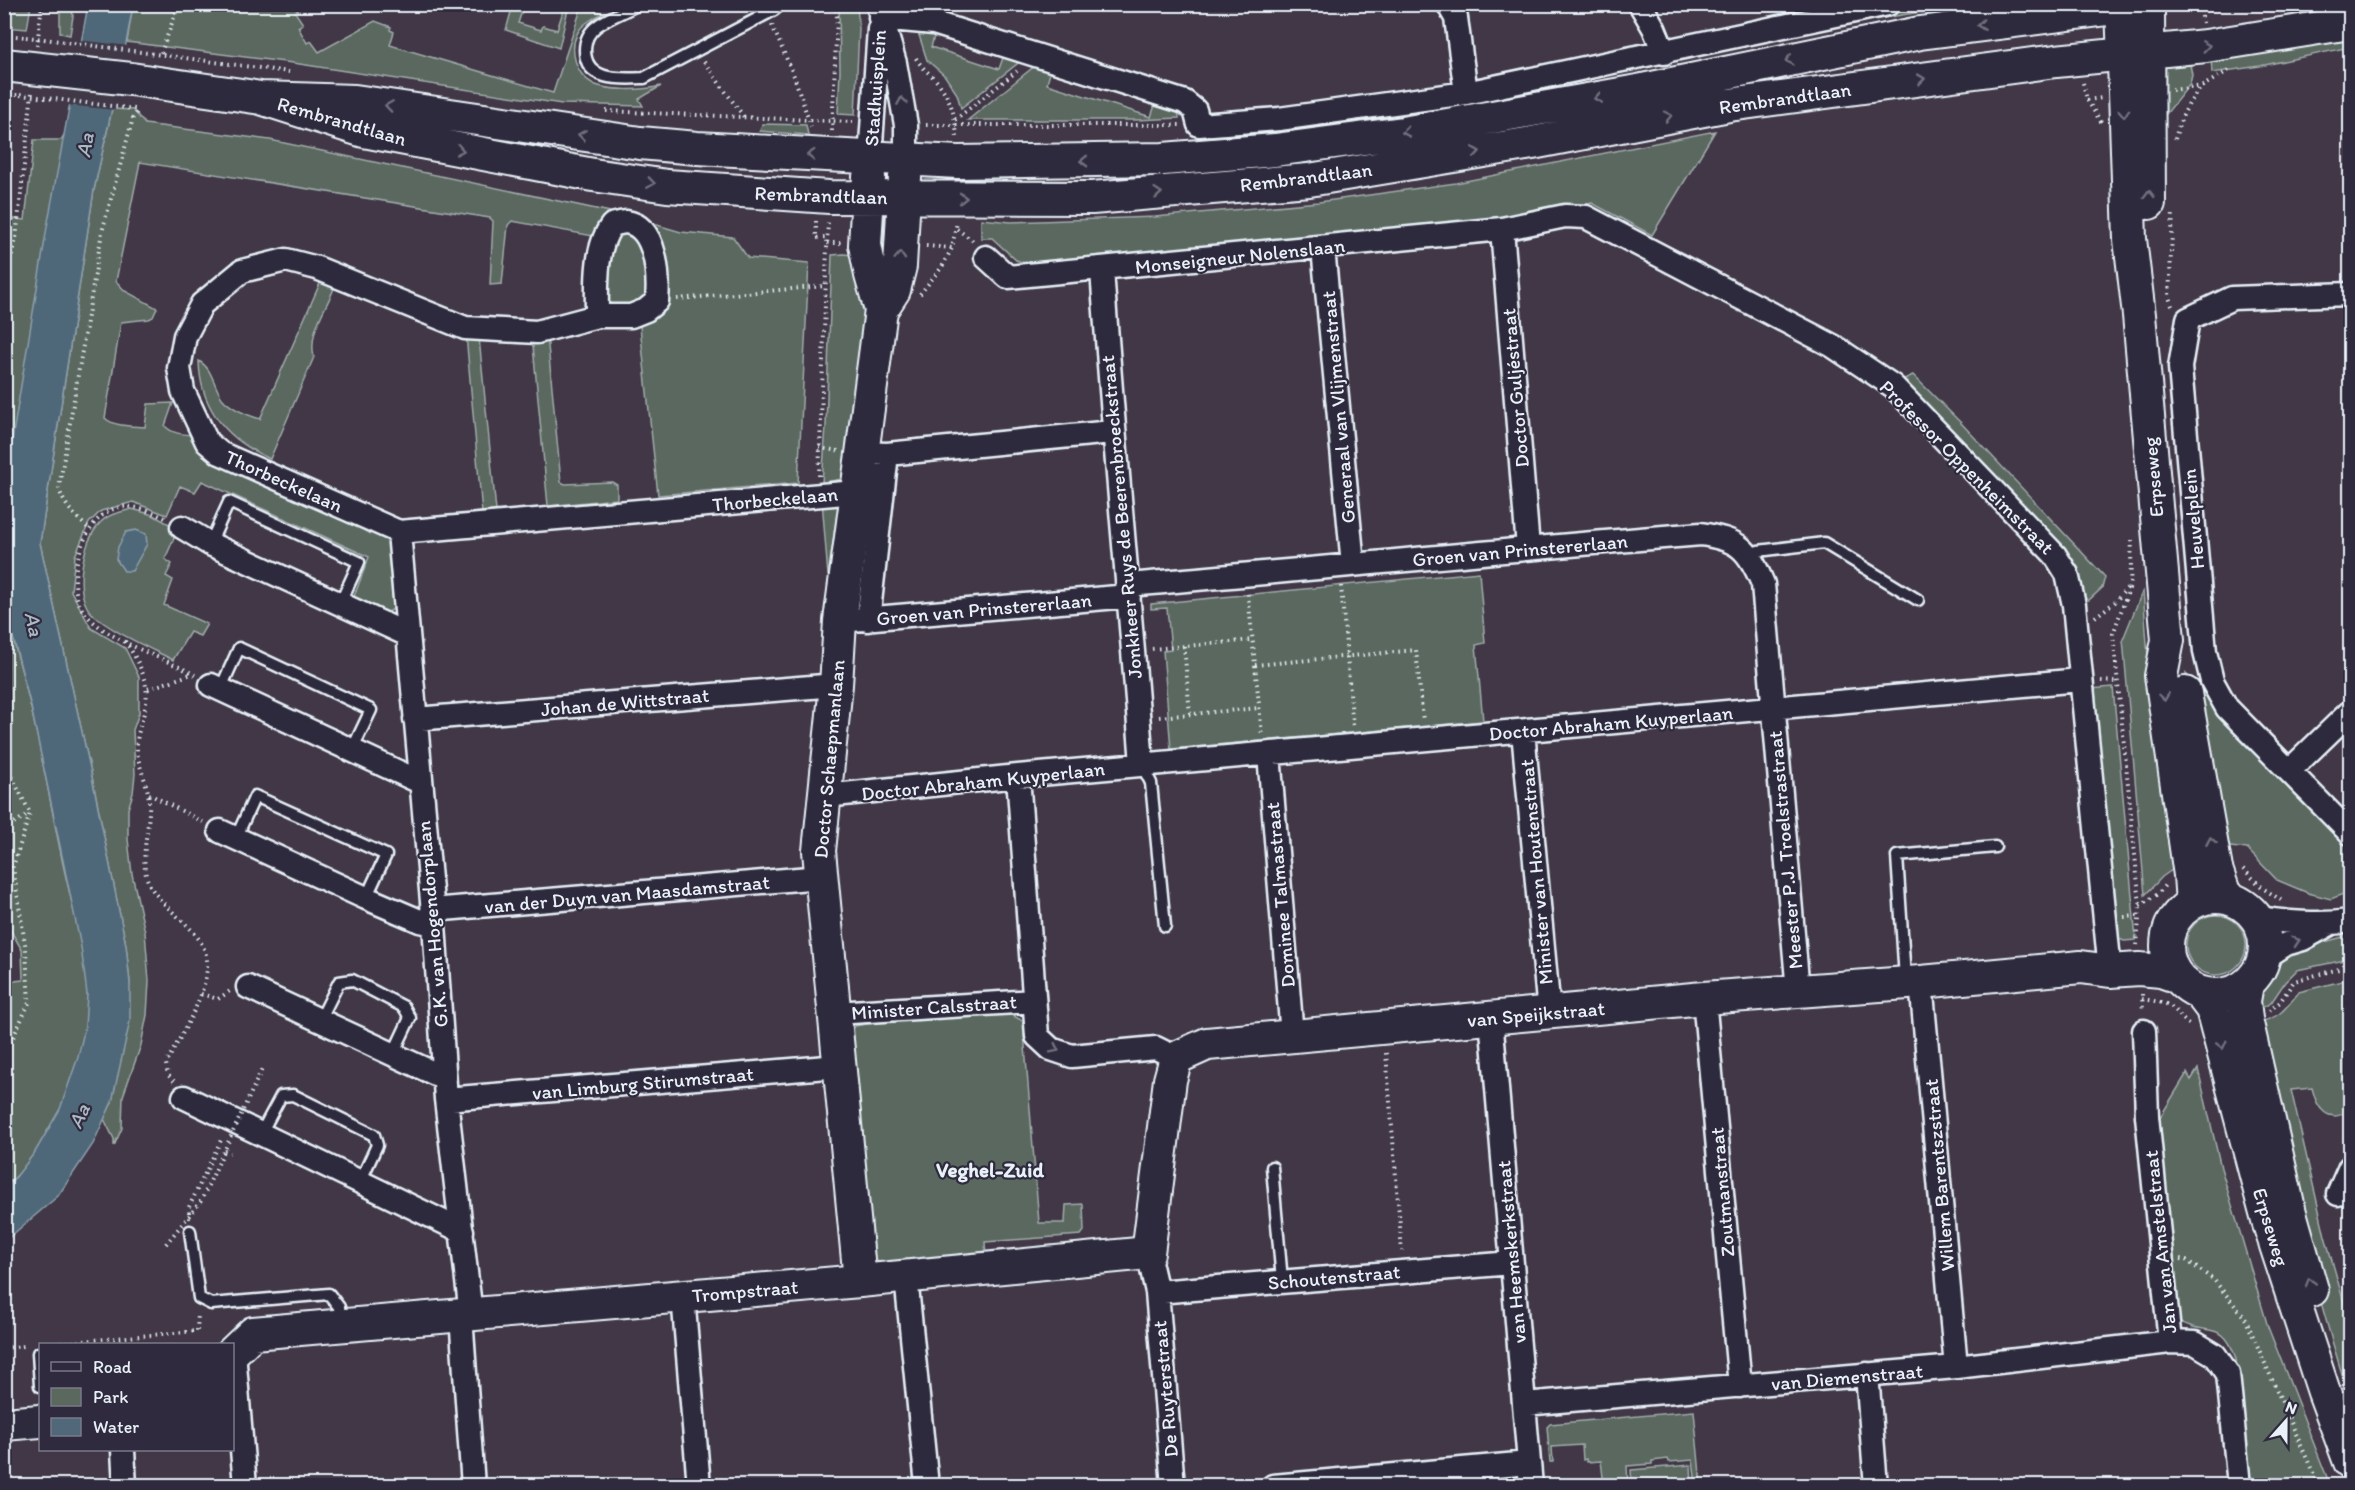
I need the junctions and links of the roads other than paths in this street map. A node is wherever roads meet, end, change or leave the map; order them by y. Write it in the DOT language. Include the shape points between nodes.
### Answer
graph roads {
  1 [pos="639,4"];
  2 [pos="781,4"];
  3 [pos="1448,4"];
  4 [pos="1640,4"];
  5 [pos="1887,5"];
  6 [pos="2135,5"];
  7 [pos="879,11"];
  8 [pos="2350,23"];
  9 [pos="1664,53"];
  10 [pos="2136,53"];
  11 [pos="4,65"];
  12 [pos="1466,93"];
  13 [pos="261,98"];
  14 [pos="870,158"];
  15 [pos="906,159"];
  16 [pos="868,198"];
  17 [pos="904,198"];
  18 [pos="1502,229"];
  19 [pos="1323,248"];
  20 [pos="986,257"];
  21 [pos="1102,269"];
  22 [pos="2350,294"];
  23 [pos="881,310"];
  24 [pos="597,316"];
  25 [pos="1112,432"];
  26 [pos="874,454"];
  27 [pos="856,492"];
  28 [pos="182,527"];
  29 [pos="399,532"];
  30 [pos="210,544"];
  31 [pos="1528,548"];
  32 [pos="1749,555"];
  33 [pos="1346,566"];
  34 [pos="1129,591"];
  35 [pos="1918,600"];
  36 [pos="340,604"];
  37 [pos="854,620"];
  38 [pos="408,635"];
  39 [pos="2168,640"];
  40 [pos="2080,680"];
  41 [pos="208,683"];
  42 [pos="836,685"];
  43 [pos="1773,708"];
  44 [pos="2350,712"];
  45 [pos="415,719"];
  46 [pos="1523,730"];
  47 [pos="352,750"];
  48 [pos="1267,754"];
  49 [pos="1142,765"];
  50 [pos="2289,771"];
  51 [pos="1018,776"];
  52 [pos="420,782"];
  53 [pos="825,796"];
  54 [pos="2350,833"];
  55 [pos="228,834"];
  56 [pos="1995,847"];
  57 [pos="821,877"];
  58 [pos="366,898"];
  59 [pos="2226,898"];
  60 [pos="2192,903"];
  61 [pos="433,917"];
  62 [pos="2256,917"];
  63 [pos="2340,922"];
  64 [pos="1165,926"];
  65 [pos="2168,937"];
  66 [pos="2115,962"];
  67 [pos="2255,971"];
  68 [pos="1913,983"];
  69 [pos="2189,984"];
  70 [pos="248,987"];
  71 [pos="1798,992"];
  72 [pos="1704,998"];
  73 [pos="1034,1001"];
  74 [pos="1549,1012"];
  75 [pos="834,1013"];
  76 [pos="1491,1018"];
  77 [pos="320,1020"];
  78 [pos="2144,1031"];
  79 [pos="1292,1036"];
  80 [pos="393,1054"];
  81 [pos="1176,1058"];
  82 [pos="839,1066"];
  83 [pos="445,1089"];
  84 [pos="184,1097"];
  85 [pos="260,1135"];
  86 [pos="1272,1167"];
  87 [pos="2350,1167"];
  88 [pos="360,1182"];
  89 [pos="2338,1194"];
  90 [pos="190,1231"];
  91 [pos="462,1231"];
  92 [pos="1148,1253"];
  93 [pos="1512,1263"];
  94 [pos="906,1277"];
  95 [pos="860,1281"];
  96 [pos="1282,1281"];
  97 [pos="1156,1292"];
  98 [pos="683,1296"];
  99 [pos="466,1315"];
  100 [pos="341,1326"];
  101 [pos="2170,1342"];
  102 [pos="38,1349"];
  103 [pos="234,1351"];
  104 [pos="234,1363"];
  105 [pos="1956,1367"];
  106 [pos="39,1368"];
  107 [pos="1867,1374"];
  108 [pos="1740,1386"];
  109 [pos="1524,1404"];
  110 [pos="2350,1418"];
  111 [pos="39,1421"];
  112 [pos="4,1424"];
  113 [pos="123,1451"];
  114 [pos="2350,1462"];
  115 [pos="1529,1463"];
  116 [pos="125,1485"];
  117 [pos="245,1485"];
  118 [pos="473,1485"];
  119 [pos="699,1485"];
  120 [pos="927,1485"];
  121 [pos="1173,1485"];
  122 [pos="1273,1485"];
  123 [pos="1531,1485"];
  124 [pos="1876,1485"];
  125 [pos="2239,1485"];
  1 -- 2 [label="lane" via="597,26 589,35 585,46 588,67 611,77 644,78"];
  3 -- 12 [label="street" via="1456,18"];
  4 -- 9 [label="street"];
  5 -- 9 [label="street"];
  6 -- 10 [label="main road, Erpseweg"];
  6 -- 15 [label="main road, Rembrandtlaan, one-way" via="1920,33 1638,91 1402,133 1275,150 1163,159"];
  7 -- 12 [label="street" via="934,23 1185,102 1195,110 1199,125 1279,119"];
  7 -- 14 [label="street, Stadhuisplein"];
  15 -- 7 [label="street, Stadhuisplein, one-way" via="906,125 896,63"];
  10 -- 8 [label="main road, Rembrandtlaan, one-way"];
  9 -- 12 [label="street"];
  17 -- 10 [label="main road, Rembrandtlaan, one-way" via="1092,198 1309,180 1729,105"];
  10 -- 39 [label="main road, Erpseweg" via="2150,238 2139,315"];
  11 -- 13 [label="main road, Rembrandtlaan, bridge"];
  14 -- 13 [label="main road, Rembrandtlaan, one-way" via="640,143 355,101"];
  13 -- 16 [label="main road, Rembrandtlaan, one-way" via="364,131 593,175 667,186"];
  14 -- 15 [label="main road, Rembrandtlaan"];
  14 -- 16 [label="main road, Doctor Schaepmanlaan"];
  15 -- 17 [label="main road, Doctor Schaepmanlaan"];
  16 -- 17 [label="main road, Rembrandtlaan"];
  16 -- 23 [label="main road, Doctor Schaepmanlaan" via="866,245"];
  23 -- 17 [label="main road, Doctor Schaepmanlaan, one-way" via="894,290 900,266"];
  18 -- 19 [label="street, Monseigneur Nolenslaan"];
  18 -- 31 [label="street, Doctor Guljéstraat"];
  18 -- 40 [label="street, Professor Oppenheimstraat" via="1565,216 1586,217 1833,346 1893,386 2055,555 2067,574 2074,604"];
  19 -- 21 [label="street, Monseigneur Nolenslaan"];
  19 -- 33 [label="street, Generaal van Vlijmenstraat"];
  20 -- 21 [label="street, Monseigneur Nolenslaan" via="1008,277"];
  21 -- 25 [label="street, Jonkheer Ruys de Beerenbroeckstraat"];
  22 -- 50 [label="street, Heuvelplein" via="2232,298 2188,319 2180,367 2205,652 2212,681 2227,708"];
  23 -- 26 [label="main road, Doctor Schaepmanlaan"];
  24 -- 24 [label="street, Thorbeckelaan" via="604,235 612,225 626,222 650,239 659,282 657,301 631,316"];
  24 -- 29 [label="street, Thorbeckelaan" via="537,332 465,328 317,268 286,260 242,271 202,304 185,336 179,368 183,391 207,442 220,453"];
  25 -- 26 [label="street"];
  25 -- 34 [label="street, Jonkheer Ruys de Beerenbroeckstraat"];
  26 -- 27 [label="main road, Doctor Schaepmanlaan"];
  26 -- 37 [label="street, Doctor Schaepmanlaan"];
  27 -- 29 [label="street, Thorbeckelaan"];
  27 -- 37 [label="main road, Doctor Schaepmanlaan"];
  28 -- 30 [label="street"];
  29 -- 38 [label="street, G.K. van Hogendorplaan"];
  30 -- 36 [label="street"];
  30 -- 36 [label="lane" via="229,502 359,562"];
  31 -- 32 [label="street, Groen van Prinstererlaan" via="1701,534 1738,544"];
  31 -- 33 [label="street, Groen van Prinstererlaan"];
  32 -- 35 [label="lane" via="1824,543"];
  32 -- 43 [label="street, Groen van Prinstererlaan" via="1763,584"];
  33 -- 34 [label="street, Groen van Prinstererlaan"];
  34 -- 37 [label="street, Groen van Prinstererlaan"];
  34 -- 49 [label="street, Jonkheer Ruys de Beerenbroeckstraat"];
  36 -- 38 [label="street"];
  37 -- 42 [label="main road, Doctor Schaepmanlaan"];
  38 -- 45 [label="street, G.K. van Hogendorplaan"];
  59 -- 39 [label="main road, Erpseweg, one-way" via="2216,869 2181,673"];
  39 -- 60 [label="main road, Erpseweg, one-way" via="2161,676"];
  40 -- 43 [label="street, Doctor Abraham Kuyperlaan"];
  40 -- 66 [label="street, Professor Oppenheimstraat"];
  41 -- 47 [label="street"];
  41 -- 47 [label="lane" via="239,648 371,710"];
  42 -- 45 [label="street, Johan de Wittstraat"];
  42 -- 53 [label="main road, Doctor Schaepmanlaan"];
  43 -- 46 [label="street, Doctor Abraham Kuyperlaan"];
  43 -- 71 [label="street, Meester P.J. Troelstrastraat"];
  44 -- 50 [label="street"];
  45 -- 52 [label="street, G.K. van Hogendorplaan"];
  46 -- 48 [label="street, Doctor Abraham Kuyperlaan"];
  46 -- 74 [label="street, Minister van Houtenstraat"];
  47 -- 52 [label="street"];
  48 -- 49 [label="street, Doctor Abraham Kuyperlaan"];
  48 -- 79 [label="street, Dominee Talmastraat"];
  49 -- 51 [label="street, Doctor Abraham Kuyperlaan"];
  49 -- 64 [label="lane" via="1151,783"];
  50 -- 54 [label="street"];
  51 -- 53 [label="street, Doctor Abraham Kuyperlaan"];
  51 -- 73 [label="street"];
  52 -- 61 [label="street, G.K. van Hogendorplaan"];
  53 -- 57 [label="main road, Doctor Schaepmanlaan" via="819,851"];
  55 -- 58 [label="street"];
  55 -- 58 [label="lane" via="255,796 386,855"];
  56 -- 68 [label="lane" via="1897,856"];
  57 -- 61 [label="street, van der Duyn van Maasdamstraat"];
  57 -- 75 [label="main road, Doctor Schaepmanlaan"];
  58 -- 61 [label="street" via="420,921"];
  59 -- 60 [label="main road"];
  59 -- 62 [label="main road"];
  60 -- 65 [label="main road" via="2176,917"];
  61 -- 83 [label="street, G.K. van Hogendorplaan"];
  62 -- 63 [label="street"];
  62 -- 67 [label="main road" via="2264,939"];
  67 -- 63 [label="street, one-way" via="2286,944"];
  65 -- 66 [label="main road, van Speijkstraat"];
  65 -- 69 [label="main road" via="2170,962"];
  66 -- 68 [label="main road, van Speijkstraat"];
  66 -- 69 [label="main road, van Speijkstraat" via="2161,971"];
  67 -- 69 [label="main road" via="2238,989 2219,994"];
  110 -- 67 [label="main road, Erpseweg, one-way" via="2290,1213 2246,1018 2244,1001"];
  68 -- 71 [label="main road, van Speijkstraat"];
  68 -- 105 [label="street, Willem Barentszstraat"];
  69 -- 114 [label="main road, Erpseweg, one-way" via="2212,1009 2268,1221"];
  70 -- 77 [label="street"];
  71 -- 72 [label="main road, van Speijkstraat"];
  72 -- 74 [label="main road, van Speijkstraat"];
  72 -- 108 [label="street, Zoutmanstraat"];
  73 -- 75 [label="street, Minister Calsstraat"];
  73 -- 81 [label="street, one-way" via="1037,1036 1051,1049 1072,1056 1156,1048"];
  74 -- 76 [label="main road, van Speijkstraat"];
  75 -- 82 [label="main road, Doctor Schaepmanlaan"];
  76 -- 79 [label="main road, van Speijkstraat"];
  76 -- 93 [label="street, van Heemskerkstraat"];
  77 -- 80 [label="street"];
  77 -- 80 [label="lane" via="339,982 352,980 404,1007 410,1018"];
  78 -- 101 [label="street, Jan van Amstelstraat" via="2147,1116"];
  79 -- 81 [label="main road, van Speijkstraat" via="1207,1044"];
  80 -- 83 [label="street"];
  81 -- 92 [label="main road"];
  82 -- 83 [label="street, van Limburg Stirumstraat"];
  82 -- 95 [label="main road, Doctor Schaepmanlaan"];
  83 -- 91 [label="street, G.K. van Hogendorplaan"];
  84 -- 85 [label="street"];
  85 -- 88 [label="street"];
  85 -- 88 [label="lane" via="281,1096 293,1095 374,1135 377,1145"];
  86 -- 96 [label="lane"];
  87 -- 89 [label="street"];
  88 -- 91 [label="street"];
  90 -- 100 [label="lane" via="199,1298 211,1304 328,1294 339,1307"];
  91 -- 99 [label="street, G.K. van Hogendorplaan"];
  92 -- 94 [label="main road, Trompstraat"];
  92 -- 97 [label="street, De Ruyterstraat"];
  93 -- 96 [label="street, Schoutenstraat"];
  93 -- 109 [label="street, van Heemskerkstraat"];
  94 -- 95 [label="main road, Trompstraat"];
  94 -- 120 [label="street"];
  95 -- 98 [label="main road, Trompstraat"];
  96 -- 97 [label="street, Schoutenstraat"];
  97 -- 121 [label="street, De Ruyterstraat"];
  98 -- 99 [label="main road, Trompstraat"];
  98 -- 119 [label="street"];
  99 -- 100 [label="main road, Trompstraat"];
  99 -- 118 [label="street, G.K. van Hogendorplaan"];
  100 -- 103 [label="main road, Trompstraat" via="253,1333"];
  101 -- 105 [label="street, van Diemenstraat"];
  101 -- 125 [label="street, Jan van Amstelstraat" via="2195,1343 2215,1355 2228,1374"];
  102 -- 106 [label="lane"];
  104 -- 117 [label="street"];
  105 -- 107 [label="street, van Diemenstraat"];
  107 -- 108 [label="street, van Diemenstraat"];
  107 -- 124 [label="street"];
  108 -- 109 [label="street, van Diemenstraat"];
  109 -- 115 [label="street, van Heemskerkstraat"];
  111 -- 112 [label="main road"];
  113 -- 116 [label="street"];
  115 -- 122 [label="street"];
  115 -- 123 [label="street, van Heemskerkstraat"];
}
